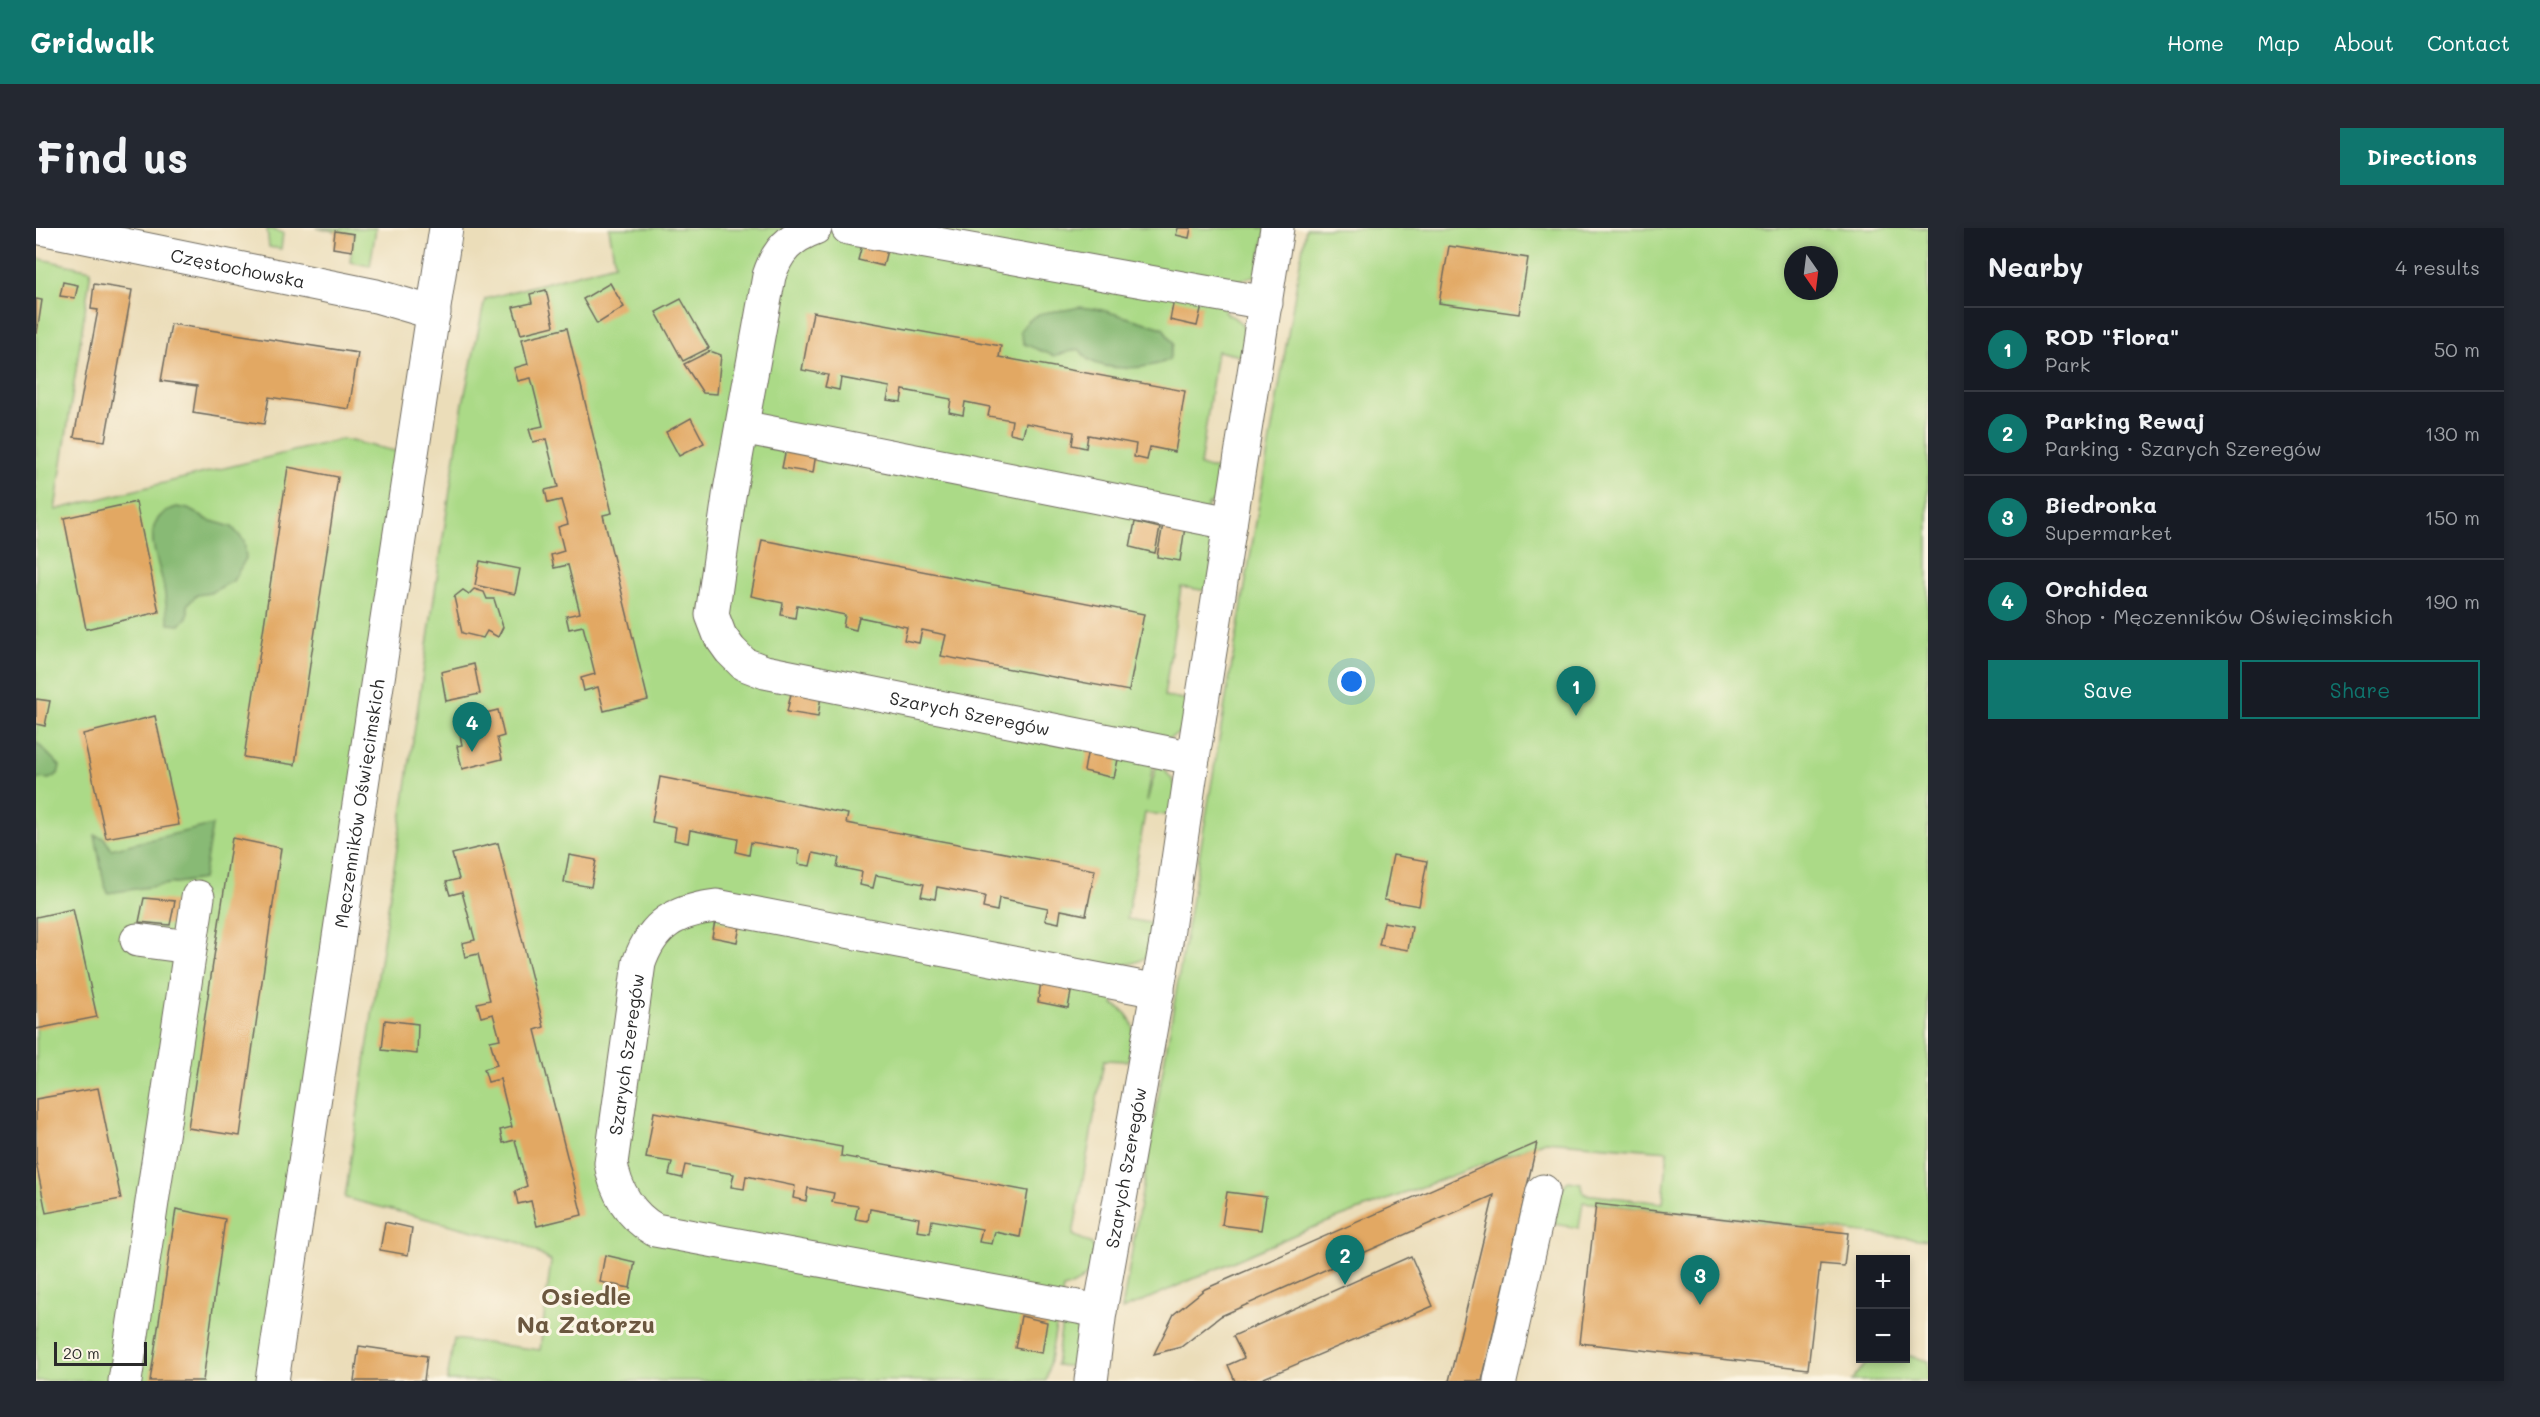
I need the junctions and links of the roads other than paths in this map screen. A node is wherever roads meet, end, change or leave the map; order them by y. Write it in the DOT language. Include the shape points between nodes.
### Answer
graph roads {
  1 [pos="41,228"];
  2 [pos="446,228"];
  3 [pos="815,228"];
  4 [pos="848,228"];
  5 [pos="1277,228"];
  6 [pos="1266,303"];
  7 [pos="434,313"];
  8 [pos="742,427"];
  9 [pos="1230,523"];
  10 [pos="1193,758"];
  11 [pos="198,897"];
  12 [pos="137,940"];
  13 [pos="190,947"];
  14 [pos="1158,991"];
  15 [pos="1543,1191"];
  16 [pos="1100,1311"];
  17 [pos="124,1381"];
  18 [pos="272,1381"];
  19 [pos="1091,1381"];
  20 [pos="1500,1381"];
  1 -- 7 [label="street, Częstochowska" via="376,296"];
  2 -- 7 [label="street, Męczenników Oświęcimskich"];
  3 -- 8 [label="street, Szarych Szeregów" via="791,240 774,260"];
  4 -- 6 [label="street"];
  5 -- 6 [label="street, Szarych Szeregów"];
  6 -- 9 [label="street, Szarych Szeregów"];
  7 -- 18 [label="street, Męczenników Oświęcimskich"];
  8 -- 9 [label="street"];
  8 -- 10 [label="street, Szarych Szeregów" via="712,615 724,643 744,664 765,672"];
  9 -- 10 [label="street, Szarych Szeregów"];
  10 -- 14 [label="street, Szarych Szeregów"];
  11 -- 13 [label="street"];
  12 -- 13 [label="street"];
  13 -- 17 [label="street"];
  14 -- 16 [label="street, Szarych Szeregów"];
  14 -- 16 [label="street, Szarych Szeregów" via="716,906 672,917 644,948 639,963 611,1162 626,1203 645,1225 655,1230"];
  15 -- 20 [label="street"];
  16 -- 19 [label="street, Szarych Szeregów"];
}
